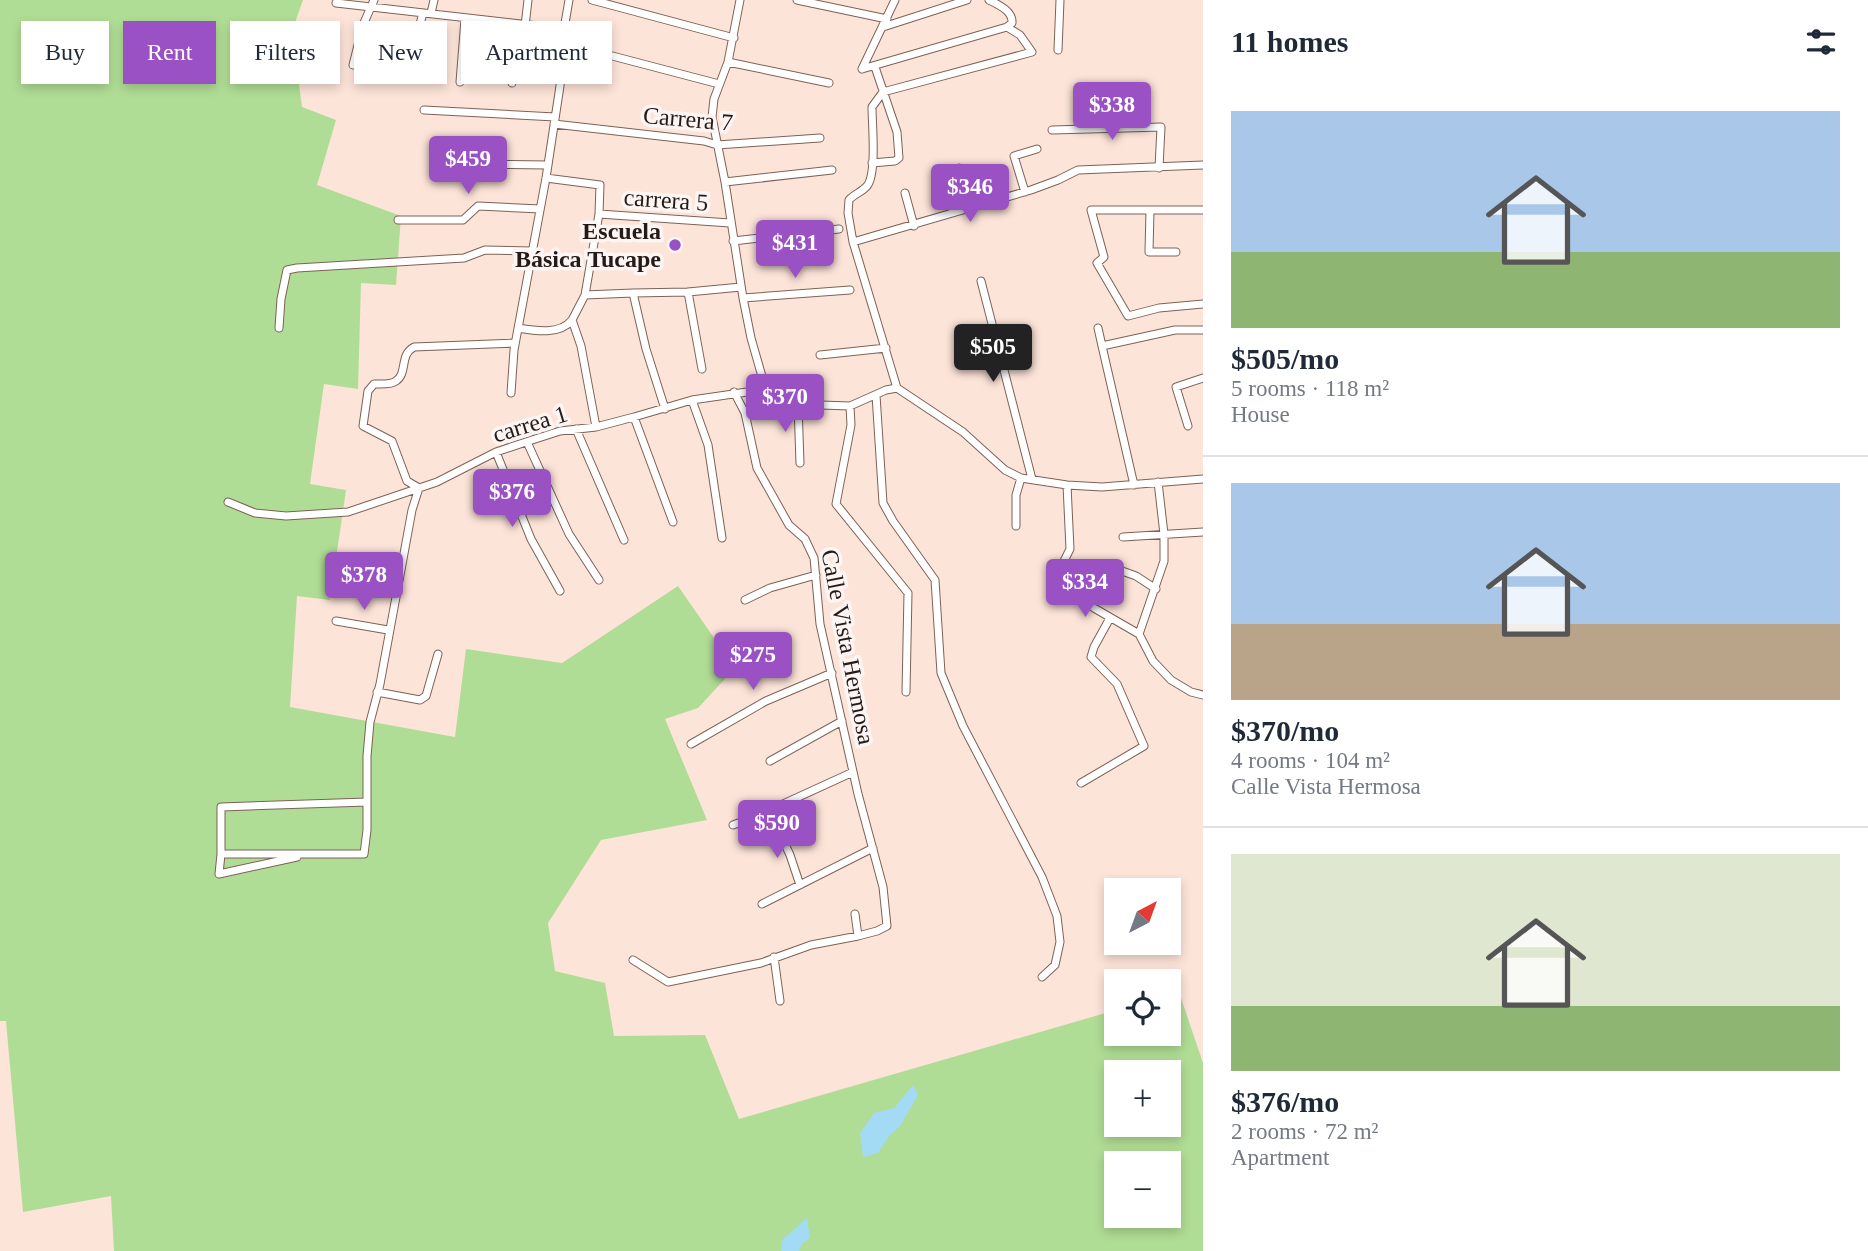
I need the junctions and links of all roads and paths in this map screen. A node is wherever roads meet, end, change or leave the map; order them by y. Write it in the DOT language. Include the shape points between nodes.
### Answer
graph roads {
  1 [pos="434,0"];
  2 [pos="528,0"];
  3 [pos="569,0"];
  4 [pos="592,0"];
  5 [pos="740,0"];
  6 [pos="797,0"];
  7 [pos="895,0"];
  8 [pos="967,0"];
  9 [pos="989,0"];
  10 [pos="1060,0"];
  11 [pos="336,3"];
  12 [pos="372,4"];
  13 [pos="427,13"];
  14 [pos="465,19"];
  15 [pos="424,21"];
  16 [pos="481,21"];
  17 [pos="523,21"];
  18 [pos="565,21"];
  19 [pos="885,23"];
  20 [pos="1007,27"];
  21 [pos="734,38"];
  22 [pos="1058,50"];
  23 [pos="612,56"];
  24 [pos="728,62"];
  25 [pos="353,65"];
  26 [pos="875,67"];
  27 [pos="460,82"];
  28 [pos="829,83"];
  29 [pos="559,84"];
  30 [pos="719,84"];
  31 [pos="883,92"];
  32 [pos="425,110"];
  33 [pos="555,120"];
  34 [pos="1052,130"];
  35 [pos="820,138"];
  36 [pos="717,145"];
  37 [pos="1037,149"];
  38 [pos="872,163"];
  39 [pos="472,164"];
  40 [pos="548,165"];
  41 [pos="1203,165"];
  42 [pos="959,168"];
  43 [pos="1159,168"];
  44 [pos="832,170"];
  45 [pos="546,178"];
  46 [pos="725,181"];
  47 [pos="1025,192"];
  48 [pos="905,193"];
  49 [pos="540,209"];
  50 [pos="970,209"];
  51 [pos="1203,210"];
  52 [pos="1150,211"];
  53 [pos="599,214"];
  54 [pos="398,220"];
  55 [pos="730,223"];
  56 [pos="914,226"];
  57 [pos="839,229"];
  58 [pos="733,241"];
  59 [pos="853,242"];
  60 [pos="532,251"];
  61 [pos="1176,252"];
  62 [pos="981,281"];
  63 [pos="741,287"];
  64 [pos="850,290"];
  65 [pos="688,292"];
  66 [pos="633,293"];
  67 [pos="585,295"];
  68 [pos="743,298"];
  69 [pos="1203,304"];
  70 [pos="572,320"];
  71 [pos="279,328"];
  72 [pos="518,328"];
  73 [pos="1098,328"];
  74 [pos="1203,330"];
  75 [pos="515,343"];
  76 [pos="1102,346"];
  77 [pos="886,348"];
  78 [pos="820,355"];
  79 [pos="702,369"];
  80 [pos="1203,378"];
  81 [pos="897,388"];
  82 [pos="734,392"];
  83 [pos="512,393"];
  84 [pos="767,394"];
  85 [pos="876,395"];
  86 [pos="692,400"];
  87 [pos="798,405"];
  88 [pos="850,406"];
  89 [pos="665,409"];
  90 [pos="634,417"];
  91 [pos="596,426"];
  92 [pos="1188,426"];
  93 [pos="576,429"];
  94 [pos="527,442"];
  95 [pos="496,452"];
  96 [pos="800,463"];
  97 [pos="1021,478"];
  98 [pos="1032,479"];
  99 [pos="1203,480"];
  100 [pos="1158,482"];
  101 [pos="1067,485"];
  102 [pos="1134,485"];
  103 [pos="419,488"];
  104 [pos="228,502"];
  105 [pos="673,522"];
  106 [pos="1016,526"];
  107 [pos="1203,532"];
  108 [pos="1164,534"];
  109 [pos="1123,537"];
  110 [pos="722,538"];
  111 [pos="624,540"];
  112 [pos="1111,566"];
  113 [pos="816,575"];
  114 [pos="599,580"];
  115 [pos="1156,589"];
  116 [pos="559,591"];
  117 [pos="745,600"];
  118 [pos="1110,618"];
  119 [pos="336,621"];
  120 [pos="388,631"];
  121 [pos="1139,634"];
  122 [pos="439,654"];
  123 [pos="832,673"];
  124 [pos="377,692"];
  125 [pos="906,692"];
  126 [pos="1203,695"];
  127 [pos="842,721"];
  128 [pos="691,744"];
  129 [pos="770,761"];
  130 [pos="853,772"];
  131 [pos="1081,783"];
  132 [pos="367,802"];
  133 [pos="733,825"];
  134 [pos="777,827"];
  135 [pos="873,848"];
  136 [pos="221,854"];
  137 [pos="310,854"];
  138 [pos="800,885"];
  139 [pos="762,904"];
  140 [pos="855,914"];
  141 [pos="858,936"];
  142 [pos="774,957"];
  143 [pos="633,960"];
  144 [pos="1042,977"];
  145 [pos="779,1001"];
  1 -- 13 [label="street"];
  2 -- 17 [label="street"];
  3 -- 18 [label="street"];
  4 -- 21 [label="street"];
  5 -- 21 [label="street"];
  6 -- 19 [label="street"];
  7 -- 19 [label="street"];
  8 -- 19 [label="street"];
  9 -- 20 [label="street" via="1008,12 1012,23"];
  10 -- 22 [label="street"];
  11 -- 12 [label="street"];
  12 -- 13 [label="street"];
  12 -- 25 [label="street"];
  13 -- 14 [label="street"];
  13 -- 15 [label="street"];
  14 -- 16 [label="street"];
  14 -- 27 [label="street"];
  19 -- 26 [label="street" via="862,69"];
  20 -- 26 [label="street"];
  20 -- 31 [label="street" via="1020,35 1032,52"];
  21 -- 24 [label="street"];
  23 -- 30 [label="street"];
  24 -- 28 [label="street"];
  24 -- 30 [label="street"];
  26 -- 31 [label="street"];
  29 -- 33 [label="street"];
  30 -- 36 [label="street" via="712,117"];
  31 -- 38 [label="street" via="872,107"];
  31 -- 38 [label="street" via="897,132 898,158"];
  32 -- 33 [label="street, Carrera 7"];
  33 -- 36 [label="street, Carrera 7"];
  33 -- 40 [label="street"];
  34 -- 43 [label="street" via="1161,127"];
  35 -- 36 [label="street, Carrera 7"];
  36 -- 46 [label="street"];
  37 -- 47 [label="street" via="1014,156"];
  38 -- 59 [label="street" via="868,186 849,200"];
  39 -- 40 [label="street"];
  40 -- 45 [label="street"];
  41 -- 43 [label="street"];
  42 -- 50 [label="street"];
  43 -- 47 [label="street" via="1078,170"];
  44 -- 46 [label="street"];
  45 -- 49 [label="street"];
  45 -- 53 [label="street" via="600,185"];
  46 -- 55 [label="street"];
  47 -- 50 [label="street"];
  48 -- 56 [label="street"];
  49 -- 54 [label="street" via="478,206 463,220"];
  49 -- 60 [label="street"];
  50 -- 56 [label="street"];
  51 -- 52 [label="street"];
  52 -- 61 [label="street" via="1149,252"];
  52 -- 69 [label="street" via="1091,211 1104,257 1097,262 1128,316"];
  53 -- 55 [label="street, carrera 5"];
  53 -- 67 [label="street"];
  55 -- 58 [label="street"];
  56 -- 59 [label="street"];
  57 -- 58 [label="street"];
  58 -- 63 [label="street"];
  59 -- 77 [label="street"];
  60 -- 71 [label="street" via="485,250 464,258 287,271"];
  60 -- 72 [label="street"];
  62 -- 98 [label="street"];
  63 -- 65 [label="street"];
  63 -- 68 [label="street"];
  64 -- 68 [label="street"];
  65 -- 66 [label="street"];
  65 -- 79 [label="street"];
  66 -- 67 [label="street"];
  66 -- 89 [label="street"];
  67 -- 70 [label="street"];
  68 -- 84 [label="street"];
  70 -- 72 [label="street" via="557,330"];
  70 -- 91 [label="street" via="582,346"];
  72 -- 75 [label="street"];
  73 -- 76 [label="street"];
  74 -- 76 [label="street" via="1175,330"];
  75 -- 83 [label="street"];
  75 -- 103 [label="street" via="414,347 404,357 395,383 374,384 368,391 363,426 391,441 407,481"];
  76 -- 102 [label="street"];
  77 -- 78 [label="street"];
  77 -- 81 [label="street"];
  80 -- 92 [label="street" via="1176,387"];
  81 -- 85 [label="street"];
  81 -- 97 [label="street"];
  82 -- 84 [label="street, carrea 1"];
  82 -- 86 [label="street, carrea 1"];
  82 -- 113 [label="street, Calle Vista Hermosa" via="746,413 757,468 789,525 805,539"];
  84 -- 87 [label="street, carrea 1"];
  85 -- 88 [label="street"];
  85 -- 144 [label="street" via="883,503 935,580 945,685 1042,877 1057,916 1060,943 1055,965"];
  86 -- 89 [label="street, carrea 1"];
  86 -- 110 [label="street" via="708,445"];
  87 -- 88 [label="street, carrea 1"];
  87 -- 96 [label="street"];
  88 -- 125 [label="street" via="851,425 835,504 908,593"];
  89 -- 90 [label="street, carrea 1"];
  90 -- 91 [label="street, carrea 1"];
  90 -- 105 [label="street"];
  91 -- 93 [label="street, carrea 1"];
  93 -- 94 [label="street, carrea 1"];
  93 -- 111 [label="street"];
  94 -- 95 [label="street, carrea 1"];
  94 -- 114 [label="street" via="569,534"];
  95 -- 103 [label="street, carrea 1"];
  95 -- 116 [label="street" via="531,539"];
  97 -- 98 [label="street"];
  97 -- 106 [label="street"];
  98 -- 101 [label="street"];
  99 -- 100 [label="street"];
  100 -- 102 [label="street"];
  100 -- 108 [label="street"];
  101 -- 102 [label="street"];
  101 -- 118 [label="street" via="1070,549 1061,574 1075,594"];
  103 -- 104 [label="street, carrea 1" via="348,512 286,516 256,513"];
  103 -- 120 [label="street"];
  107 -- 108 [label="street"];
  108 -- 109 [label="street"];
  108 -- 115 [label="street" via="1164,561"];
  112 -- 115 [label="street"];
  113 -- 117 [label="street"];
  113 -- 123 [label="street, Calle Vista Hermosa" via="820,624"];
  115 -- 121 [label="street"];
  118 -- 121 [label="street"];
  118 -- 131 [label="street" via="1091,657 1117,684 1144,746"];
  119 -- 120 [label="street"];
  120 -- 124 [label="street"];
  121 -- 126 [label="street" via="1161,672"];
  122 -- 124 [label="street" via="426,696 420,700"];
  123 -- 127 [label="street, Calle Vista Hermosa"];
  123 -- 128 [label="street" via="766,701"];
  124 -- 132 [label="street" via="370,722"];
  127 -- 129 [label="street"];
  127 -- 130 [label="street, Calle Vista Hermosa"];
  130 -- 133 [label="street"];
  130 -- 135 [label="street, Calle Vista Hermosa"];
  132 -- 136 [label="street" via="221,807"];
  132 -- 137 [label="street" via="364,854"];
  134 -- 138 [label="street"];
  135 -- 138 [label="street"];
  135 -- 141 [label="street, Calle Vista Hermosa" via="887,926"];
  136 -- 137 [label="street"];
  136 -- 137 [label="street" via="219,874"];
  138 -- 139 [label="street"];
  140 -- 141 [label="street"];
  141 -- 142 [label="street"];
  142 -- 143 [label="street" via="668,982"];
  142 -- 145 [label="street"];
}
